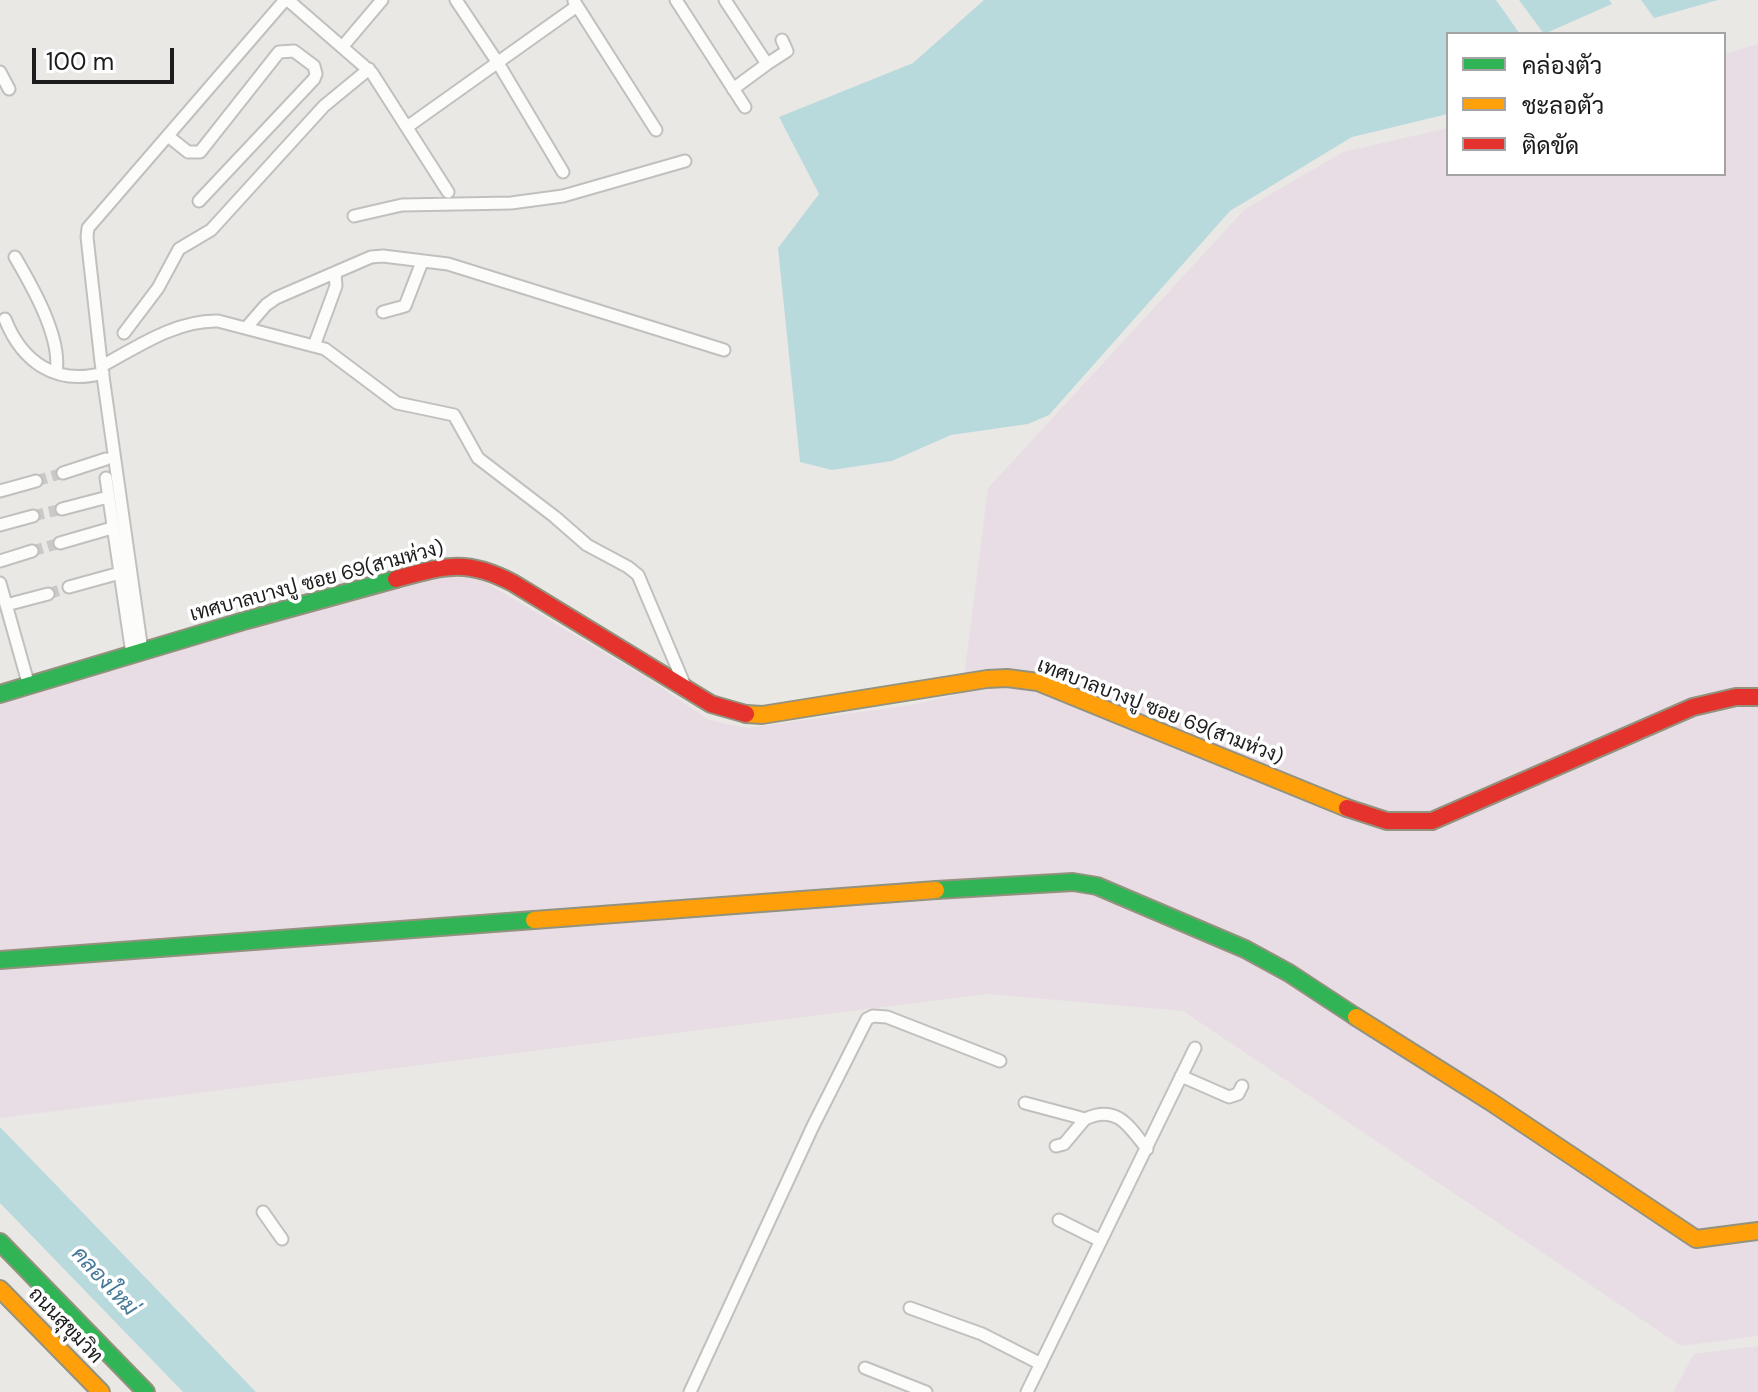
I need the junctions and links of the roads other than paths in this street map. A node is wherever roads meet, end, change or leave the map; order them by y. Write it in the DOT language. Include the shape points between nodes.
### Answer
graph roads {
  1 [pos="286,0"];
  2 [pos="382,0"];
  3 [pos="456,0"];
  4 [pos="676,0"];
  5 [pos="725,0"];
  6 [pos="575,3"];
  7 [pos="782,40"];
  8 [pos="343,46"];
  9 [pos="498,63"];
  10 [pos="767,64"];
  11 [pos="369,69"];
  12 [pos="0,72"];
  13 [pos="9,89"];
  14 [pos="733,89"];
  15 [pos="745,107"];
  16 [pos="407,127"];
  17 [pos="656,130"];
  18 [pos="168,136"];
  19 [pos="685,161"];
  20 [pos="563,172"];
  21 [pos="448,192"];
  22 [pos="199,201"];
  23 [pos="354,216"];
  24 [pos="15,257"];
  25 [pos="422,262"];
  26 [pos="335,273"];
  27 [pos="383,312"];
  28 [pos="5,319"];
  29 [pos="246,328"];
  30 [pos="124,333"];
  31 [pos="314,346"];
  32 [pos="724,350"];
  33 [pos="102,363"];
  34 [pos="64,374"];
  35 [pos="106,459"];
  36 [pos="63,473"];
  37 [pos="106,478"];
  38 [pos="36,481"];
  39 [pos="0,491"];
  40 [pos="108,497"];
  41 [pos="62,509"];
  42 [pos="33,516"];
  43 [pos="0,525"];
  44 [pos="112,528"];
  45 [pos="60,543"];
  46 [pos="32,551"];
  47 [pos="0,561"];
  48 [pos="120,573"];
  49 [pos="0,583"];
  50 [pos="69,587"];
  51 [pos="48,594"];
  52 [pos="3,600"];
  53 [pos="137,653"];
  54 [pos="29,686"];
  55 [pos="687,690"];
  56 [pos="0,694"];
  57 [pos="1758,697"];
  58 [pos="0,960"];
  59 [pos="1195,1048"];
  60 [pos="1000,1061"];
  61 [pos="1181,1076"];
  62 [pos="1242,1086"];
  63 [pos="1025,1103"];
  64 [pos="1085,1119"];
  65 [pos="1056,1146"];
  66 [pos="1147,1149"];
  67 [pos="263,1212"];
  68 [pos="1059,1220"];
  69 [pos="1758,1231"];
  70 [pos="282,1239"];
  71 [pos="1101,1241"];
  72 [pos="3,1251"];
  73 [pos="0,1289"];
  74 [pos="910,1308"];
  75 [pos="1041,1364"];
  76 [pos="865,1368"];
  77 [pos="101,1392"];
  78 [pos="146,1392"];
  79 [pos="690,1392"];
  80 [pos="926,1392"];
  81 [pos="1027,1392"];
  1 -- 8 [label="street"];
  1 -- 18 [label="street"];
  2 -- 8 [label="street"];
  3 -- 9 [label="street"];
  4 -- 14 [label="street"];
  5 -- 10 [label="street"];
  6 -- 9 [label="street"];
  6 -- 17 [label="street"];
  7 -- 10 [label="street" via="787,51"];
  8 -- 11 [label="street"];
  9 -- 16 [label="street"];
  9 -- 20 [label="street"];
  10 -- 14 [label="street"];
  11 -- 16 [label="street"];
  11 -- 30 [label="street" via="324,106 211,230 179,249"];
  12 -- 13 [label="street"];
  14 -- 15 [label="street"];
  16 -- 21 [label="street"];
  18 -- 22 [label="street" via="188,152 200,152 279,52 294,51 314,66 314,79"];
  18 -- 33 [label="street" via="88,228"];
  19 -- 23 [label="street" via="563,196 511,203 402,205"];
  24 -- 34 [label="street" via="34,290"];
  25 -- 26 [label="street" via="377,256"];
  25 -- 27 [label="street" via="405,306"];
  25 -- 32 [label="street" via="464,267"];
  26 -- 29 [label="street" via="270,301"];
  26 -- 31 [label="street" via="336,286"];
  28 -- 34 [label="street" via="23,352"];
  29 -- 31 [label="street"];
  29 -- 33 [label="street" via="210,321 162,333"];
  31 -- 55 [label="street" via="404,406 454,415 478,458 587,545 634,571"];
  33 -- 34 [label="street" via="90,377"];
  33 -- 53 [label="street"];
  35 -- 36 [label="street"];
  37 -- 40 [label="street"];
  38 -- 39 [label="street"];
  40 -- 41 [label="street"];
  40 -- 44 [label="street"];
  42 -- 43 [label="street"];
  44 -- 45 [label="street"];
  44 -- 48 [label="street"];
  46 -- 47 [label="street"];
  48 -- 50 [label="street"];
  48 -- 53 [label="street"];
  49 -- 52 [label="street"];
  51 -- 52 [label="street"];
  52 -- 54 [label="street"];
  53 -- 54 [label="main road, เทศบาลบางปู ซอย 69(สามห่วง)"];
  53 -- 55 [label="main road, เทศบาลบางปู ซอย 69(สามห่วง)" via="445,566 466,565 513,583"];
  54 -- 56 [label="main road, เทศบาลบางปู ซอย 69(สามห่วง)"];
  55 -- 57 [label="main road, เทศบาลบางปู ซอย 69(สามห่วง)" via="728,711 762,715 987,679 1038,682 1346,808 1403,823 1449,815 1693,707"];
  58 -- 69 [label="main road" via="1073,882 1097,886 1289,973 1696,1239"];
  59 -- 61 [label="street"];
  60 -- 79 [label="street" via="887,1017 867,1019"];
  61 -- 62 [label="street" via="1229,1097"];
  61 -- 66 [label="street"];
  63 -- 64 [label="street"];
  64 -- 65 [label="street"];
  64 -- 66 [label="street" via="1097,1114 1118,1119 1131,1126"];
  66 -- 71 [label="street"];
  67 -- 70 [label="street"];
  68 -- 71 [label="street"];
  71 -- 75 [label="street"];
  72 -- 78 [label="main road, ถนนสุขุมวิท"];
  73 -- 77 [label="main road, ถนนสุขุมวิท"];
  74 -- 75 [label="street" via="982,1334"];
  75 -- 81 [label="street"];
  76 -- 80 [label="street"];
}
